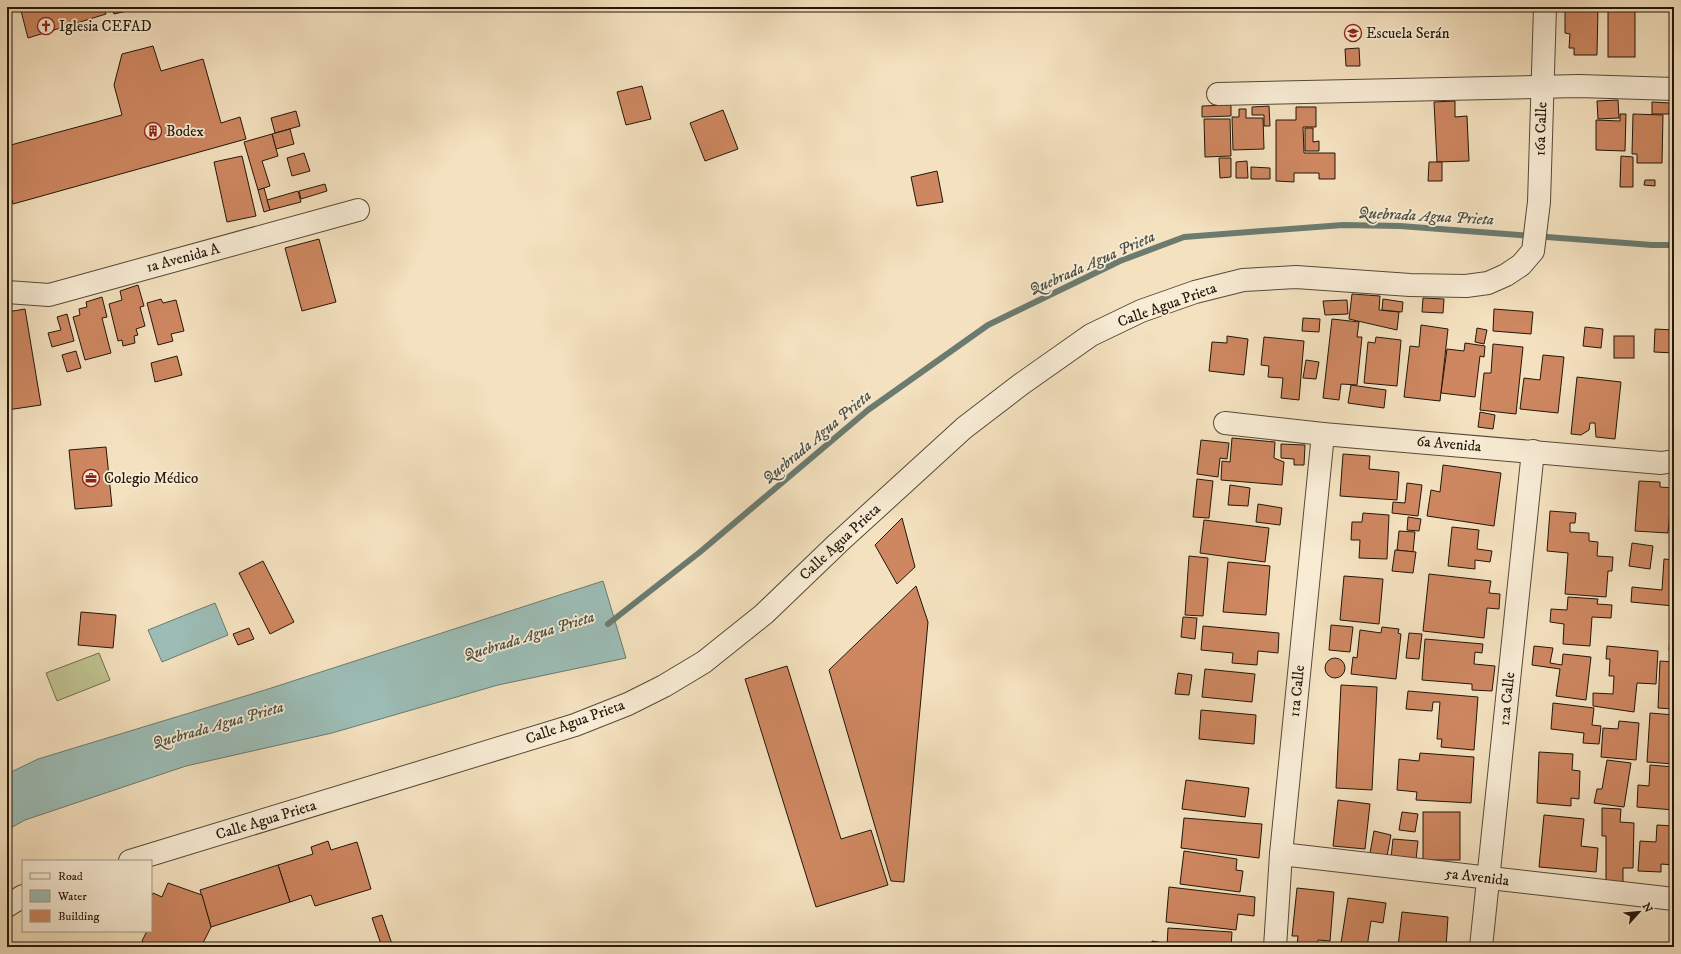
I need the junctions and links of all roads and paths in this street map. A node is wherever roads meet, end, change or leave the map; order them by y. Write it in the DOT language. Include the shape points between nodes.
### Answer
graph roads {
  1 [pos="1545,7"];
  2 [pos="1543,87"];
  3 [pos="1674,89"];
  4 [pos="1218,94"];
  5 [pos="358,210"];
  6 [pos="1533,251"];
  7 [pos="7,292"];
  8 [pos="1225,424"];
  9 [pos="1323,434"];
  10 [pos="1533,451"];
  11 [pos="1674,461"];
  12 [pos="1281,854"];
  13 [pos="133,860"];
  14 [pos="1488,878"];
  15 [pos="7,889"];
  16 [pos="22,890"];
  17 [pos="22,897"];
  18 [pos="1674,899"];
  19 [pos="7,906"];
  20 [pos="1275,947"];
  21 [pos="1481,947"];
  1 -- 2 [label="street, 16a Calle"];
  2 -- 3 [label="street"];
  2 -- 4 [label="street"];
  2 -- 6 [label="street, 16a Calle" via="1539,202"];
  5 -- 7 [label="street, 1a Avenida A" via="49,296"];
  6 -- 13 [label="street, Calle Agua Prieta" via="1521,265 1488,283 1438,286 1296,276 1243,280 1195,292 1140,311 1092,335 964,428 764,614 704,662 664,686 628,704 575,725"];
  8 -- 9 [label="street, 6a Avenida"];
  9 -- 10 [label="street, 6a Avenida"];
  9 -- 12 [label="street, 11a Calle"];
  10 -- 11 [label="street, 6a Avenida"];
  10 -- 14 [label="street, 12a Calle"];
  12 -- 14 [label="street, 5a Avenida"];
  12 -- 20 [label="street, 11a Calle"];
  14 -- 18 [label="street, 5a Avenida"];
  14 -- 21 [label="street, 12a Calle"];
  15 -- 16 [label="street"];
  17 -- 19 [label="street"];
}
